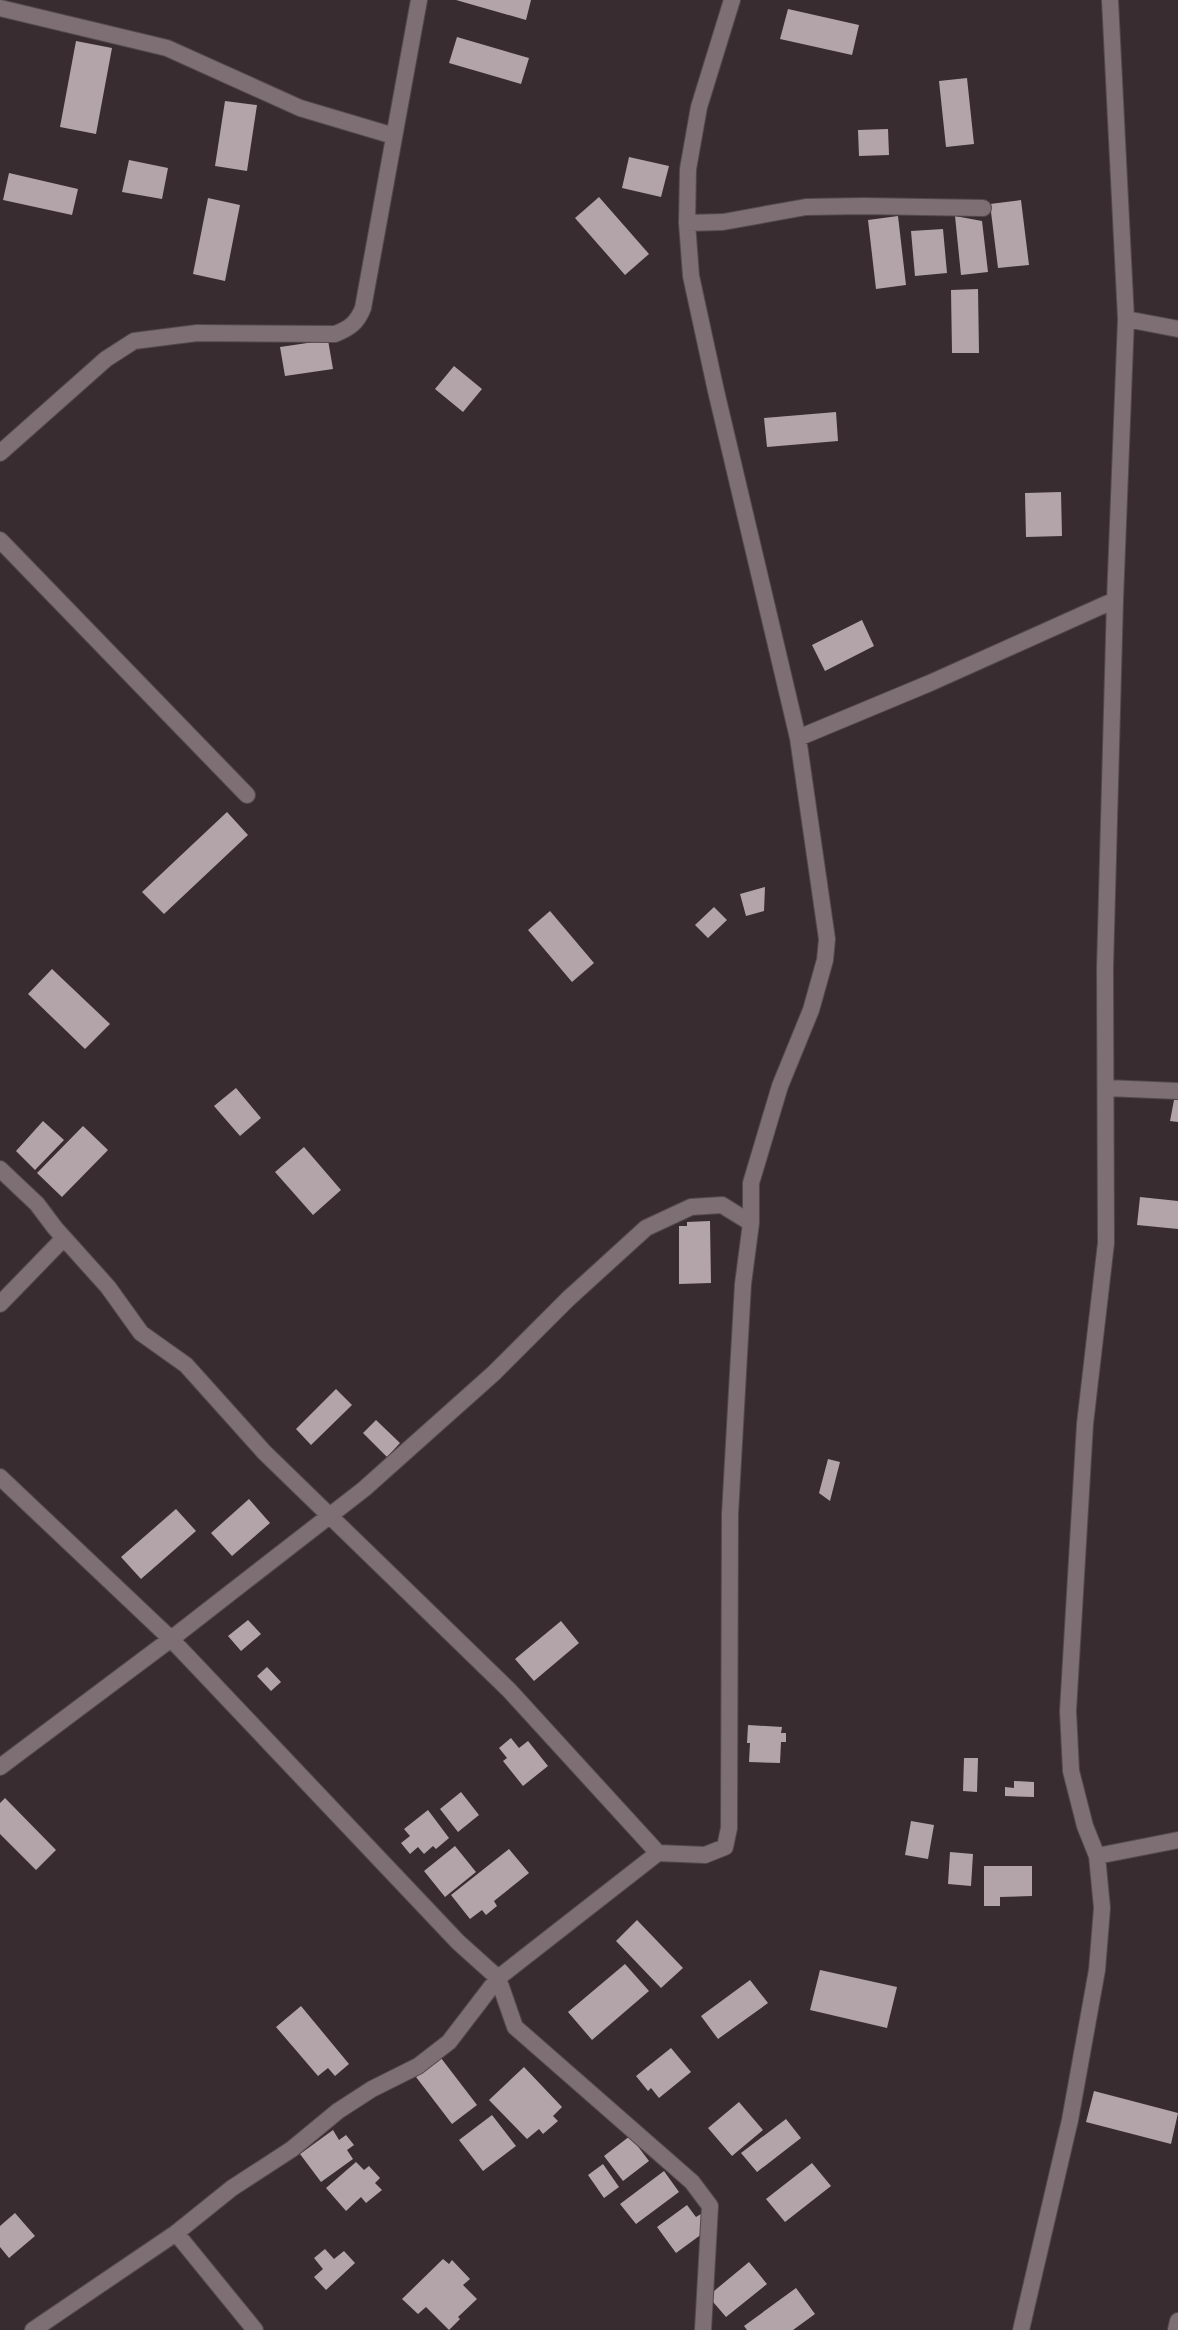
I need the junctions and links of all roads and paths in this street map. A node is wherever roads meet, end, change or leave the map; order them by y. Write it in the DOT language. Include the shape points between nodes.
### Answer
graph roads {
  1 [pos="419,0"];
  2 [pos="732,0"];
  3 [pos="1110,0"];
  4 [pos="0,8"];
  5 [pos="394,136"];
  6 [pos="983,208"];
  7 [pos="687,223"];
  8 [pos="1126,319"];
  9 [pos="1178,329"];
  10 [pos="0,453"];
  11 [pos="0,540"];
  12 [pos="1115,600"];
  13 [pos="798,738"];
  14 [pos="247,796"];
  15 [pos="1106,1088"];
  16 [pos="1178,1091"];
  17 [pos="0,1169"];
  18 [pos="751,1223"];
  19 [pos="64,1238"];
  20 [pos="0,1304"];
  21 [pos="0,1477"];
  22 [pos="331,1516"];
  23 [pos="171,1639"];
  24 [pos="0,1766"];
  25 [pos="1178,1840"];
  26 [pos="658,1853"];
  27 [pos="1097,1856"];
  28 [pos="498,1978"];
  29 [pos="176,2233"];
  30 [pos="1178,2321"];
  31 [pos="33,2330"];
  32 [pos="255,2330"];
  33 [pos="703,2330"];
  34 [pos="1021,2330"];
  35 [pos="1176,2330"];
  1 -- 5 [label="street"];
  2 -- 7 [label="street" via="699,107 688,169"];
  3 -- 8 [label="street"];
  4 -- 5 [label="street" via="167,48 300,108"];
  5 -- 10 [label="street" via="363,308 350,328 335,334 197,333 134,341 106,359"];
  6 -- 7 [label="street" via="806,207 723,222"];
  7 -- 13 [label="street" via="691,276 710,366"];
  8 -- 9 [label="street"];
  8 -- 12 [label="street"];
  11 -- 14 [label="street"];
  12 -- 13 [label="street"];
  12 -- 15 [label="street"];
  13 -- 18 [label="street" via="827,945 811,1010 780,1086 751,1183"];
  15 -- 16 [label="street"];
  15 -- 27 [label="street" via="1106,1243 1085,1424 1068,1711 1071,1771"];
  17 -- 19 [label="street"];
  18 -- 22 [label="street" via="722,1205 691,1207 646,1228 494,1373"];
  18 -- 26 [label="street" via="743,1284 730,1514 729,1828 725,1847 705,1855"];
  19 -- 20 [label="street"];
  19 -- 22 [label="street" via="141,1333 186,1364 264,1452"];
  21 -- 23 [label="street"];
  22 -- 23 [label="street"];
  22 -- 26 [label="street" via="509,1690"];
  23 -- 24 [label="street"];
  23 -- 28 [label="street" via="457,1942"];
  25 -- 27 [label="street"];
  26 -- 28 [label="street"];
  27 -- 34 [label="street" via="1102,1908 1097,1970 1070,2120"];
  28 -- 29 [label="street" via="449,2042 418,2066 338,2111"];
  28 -- 33 [label="street" via="514,2027 692,2182 710,2206"];
  29 -- 31 [label="street"];
  29 -- 32 [label="street"];
  30 -- 35 [label="street"];
}
